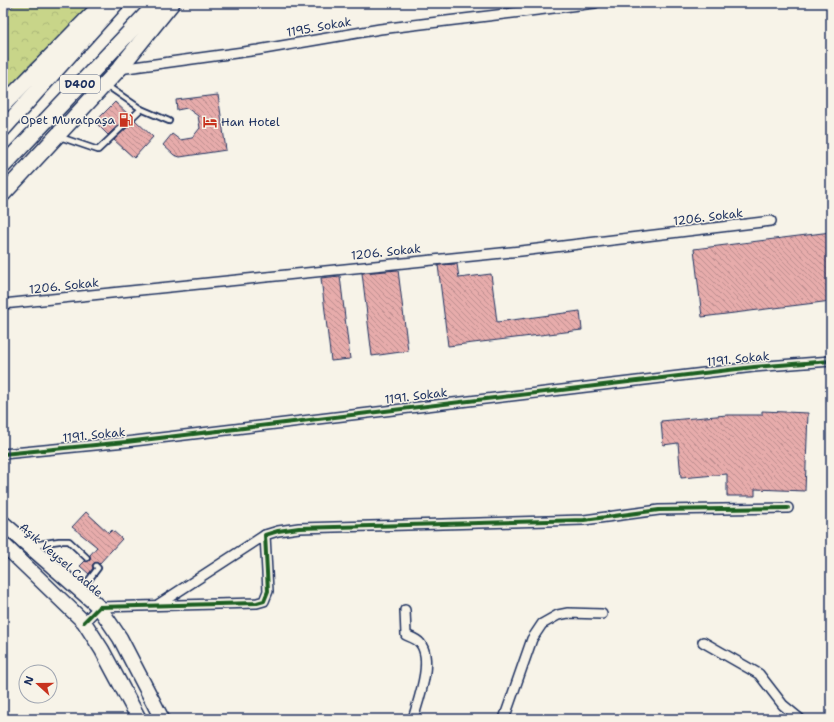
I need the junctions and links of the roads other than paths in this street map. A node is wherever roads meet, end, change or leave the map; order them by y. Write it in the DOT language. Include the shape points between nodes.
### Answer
graph roads {
  1 [pos="103,3"];
  2 [pos="116,3"];
  3 [pos="157,3"];
  4 [pos="172,3"];
  5 [pos="595,3"];
  6 [pos="119,69"];
  7 [pos="105,84"];
  8 [pos="3,105"];
  9 [pos="141,109"];
  10 [pos="169,121"];
  11 [pos="3,129"];
  12 [pos="57,136"];
  13 [pos="3,166"];
  14 [pos="3,194"];
  15 [pos="771,222"];
  16 [pos="3,304"];
  17 [pos="831,361"];
  18 [pos="3,454"];
  19 [pos="788,508"];
  20 [pos="3,523"];
  21 [pos="265,535"];
  22 [pos="3,544"];
  23 [pos="29,545"];
  24 [pos="87,558"];
  25 [pos="96,566"];
  26 [pos="81,591"];
  27 [pos="158,605"];
  28 [pos="99,607"];
  29 [pos="405,610"];
  30 [pos="602,614"];
  31 [pos="84,622"];
  32 [pos="703,642"];
  33 [pos="123,644"];
  34 [pos="105,656"];
  35 [pos="139,719"];
  36 [pos="162,719"];
  37 [pos="413,719"];
  38 [pos="504,719"];
  39 [pos="800,719"];
  1 -- 8 [label="highway"];
  2 -- 11 [label="highway, D400"];
  3 -- 13 [label="highway, D400"];
  4 -- 6 [label="highway"];
  5 -- 6 [label="street, 1195. Sokak" via="380,28 258,50"];
  6 -- 7 [label="highway"];
  7 -- 9 [label="lane"];
  7 -- 12 [label="highway"];
  9 -- 10 [label="lane"];
  9 -- 12 [label="lane" via="98,150"];
  12 -- 14 [label="highway"];
  15 -- 16 [label="street, 1206. Sokak" via="521,251"];
  17 -- 18 [label="street, 1191. Sokak" via="754,367 126,442"];
  19 -- 21 [label="street" via="660,510 584,520 299,528"];
  20 -- 23 [label="main road, Aşık Veysel Cadde"];
  21 -- 27 [label="street"];
  21 -- 27 [label="street" via="268,591 264,601"];
  22 -- 31 [label="main road"];
  23 -- 24 [label="lane" via="69,541"];
  23 -- 26 [label="main road, Aşık Veysel Cadde"];
  25 -- 26 [label="lane" via="98,568"];
  26 -- 28 [label="main road, Aşık Veysel Cadde"];
  27 -- 28 [label="street"];
  28 -- 31 [label="street"];
  28 -- 33 [label="main road, Aşık Veysel Cadde"];
  29 -- 37 [label="street" via="406,635 420,642 426,656 423,684"];
  30 -- 38 [label="street" via="568,613 558,615 542,624 532,639"];
  31 -- 34 [label="main road"];
  32 -- 39 [label="street" via="758,674 783,705"];
  33 -- 34 [label="main road"];
  33 -- 36 [label="main road, Aşık Veysel Cadde"];
  34 -- 35 [label="main road"];
}
